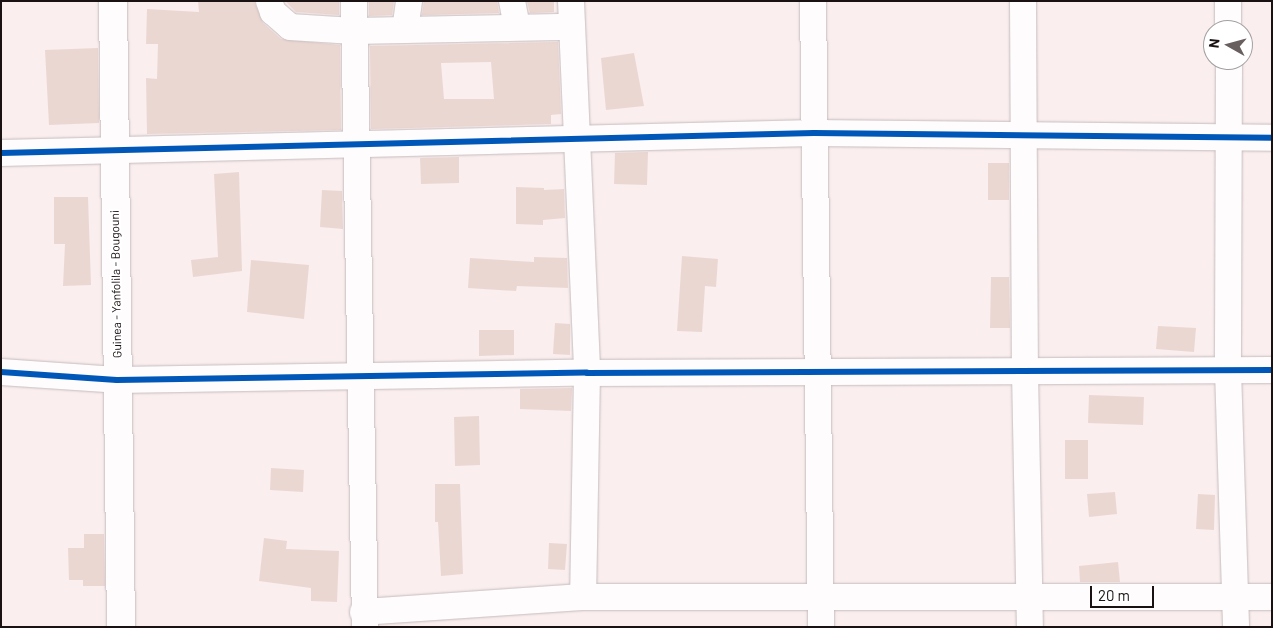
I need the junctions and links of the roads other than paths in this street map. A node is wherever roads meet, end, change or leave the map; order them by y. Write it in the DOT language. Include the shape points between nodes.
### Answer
graph roads {
  1 [pos="113,1"];
  2 [pos="269,1"];
  3 [pos="354,1"];
  4 [pos="409,1"];
  5 [pos="512,1"];
  6 [pos="571,1"];
  7 [pos="813,1"];
  8 [pos="1023,1"];
  9 [pos="1228,1"];
  10 [pos="1228,20"];
  11 [pos="517,27"];
  12 [pos="572,27"];
  13 [pos="405,30"];
  14 [pos="354,31"];
  15 [pos="1228,70"];
  16 [pos="814,133"];
  17 [pos="1025,135"];
  18 [pos="1229,138"];
  19 [pos="1272,138"];
  20 [pos="576,139"];
  21 [pos="356,145"];
  22 [pos="115,152"];
  23 [pos="1,153"];
  24 [pos="1228,370"];
  25 [pos="1272,370"];
  26 [pos="1024,371"];
  27 [pos="1,372"];
  28 [pos="819,372"];
  29 [pos="587,373"];
  30 [pos="360,376"];
  31 [pos="117,380"];
  32 [pos="583,597"];
  33 [pos="820,597"];
  34 [pos="1030,597"];
  35 [pos="1235,597"];
  36 [pos="1272,597"];
  37 [pos="364,620"];
  38 [pos="121,627"];
  39 [pos="821,627"];
  40 [pos="1030,627"];
  41 [pos="1236,627"];
  1 -- 22 [label="main road, Guinea - Yanfolila - Bougouni"];
  2 -- 14 [label="street" via="273,12 290,27"];
  3 -- 14 [label="street"];
  4 -- 13 [label="street"];
  5 -- 11 [label="street"];
  6 -- 12 [label="street"];
  7 -- 16 [label="street"];
  8 -- 17 [label="street"];
  9 -- 10 [label="street"];
  11 -- 12 [label="street"];
  11 -- 13 [label="street"];
  12 -- 20 [label="street"];
  13 -- 14 [label="street"];
  14 -- 21 [label="street"];
  15 -- 18 [label="street"];
  16 -- 17 [label="street"];
  16 -- 20 [label="street"];
  16 -- 28 [label="street"];
  17 -- 18 [label="street"];
  17 -- 26 [label="street"];
  18 -- 19 [label="street"];
  18 -- 24 [label="street"];
  20 -- 21 [label="street"];
  20 -- 29 [label="street"];
  21 -- 22 [label="street"];
  21 -- 30 [label="street"];
  22 -- 23 [label="street"];
  22 -- 31 [label="main road, Guinea - Yanfolila - Bougouni"];
  24 -- 25 [label="street"];
  24 -- 26 [label="street"];
  24 -- 35 [label="street"];
  26 -- 28 [label="street"];
  26 -- 34 [label="street"];
  27 -- 31 [label="street"];
  28 -- 29 [label="street"];
  28 -- 33 [label="street"];
  29 -- 30 [label="street"];
  29 -- 32 [label="street"];
  30 -- 31 [label="street"];
  30 -- 37 [label="street"];
  31 -- 38 [label="main road, Guinea - Yanfolila - Bougouni"];
  32 -- 33 [label="street"];
  32 -- 37 [label="street"];
  33 -- 34 [label="street"];
  33 -- 39 [label="street"];
  34 -- 35 [label="street"];
  34 -- 40 [label="street"];
  35 -- 36 [label="street"];
  35 -- 41 [label="street"];
}
